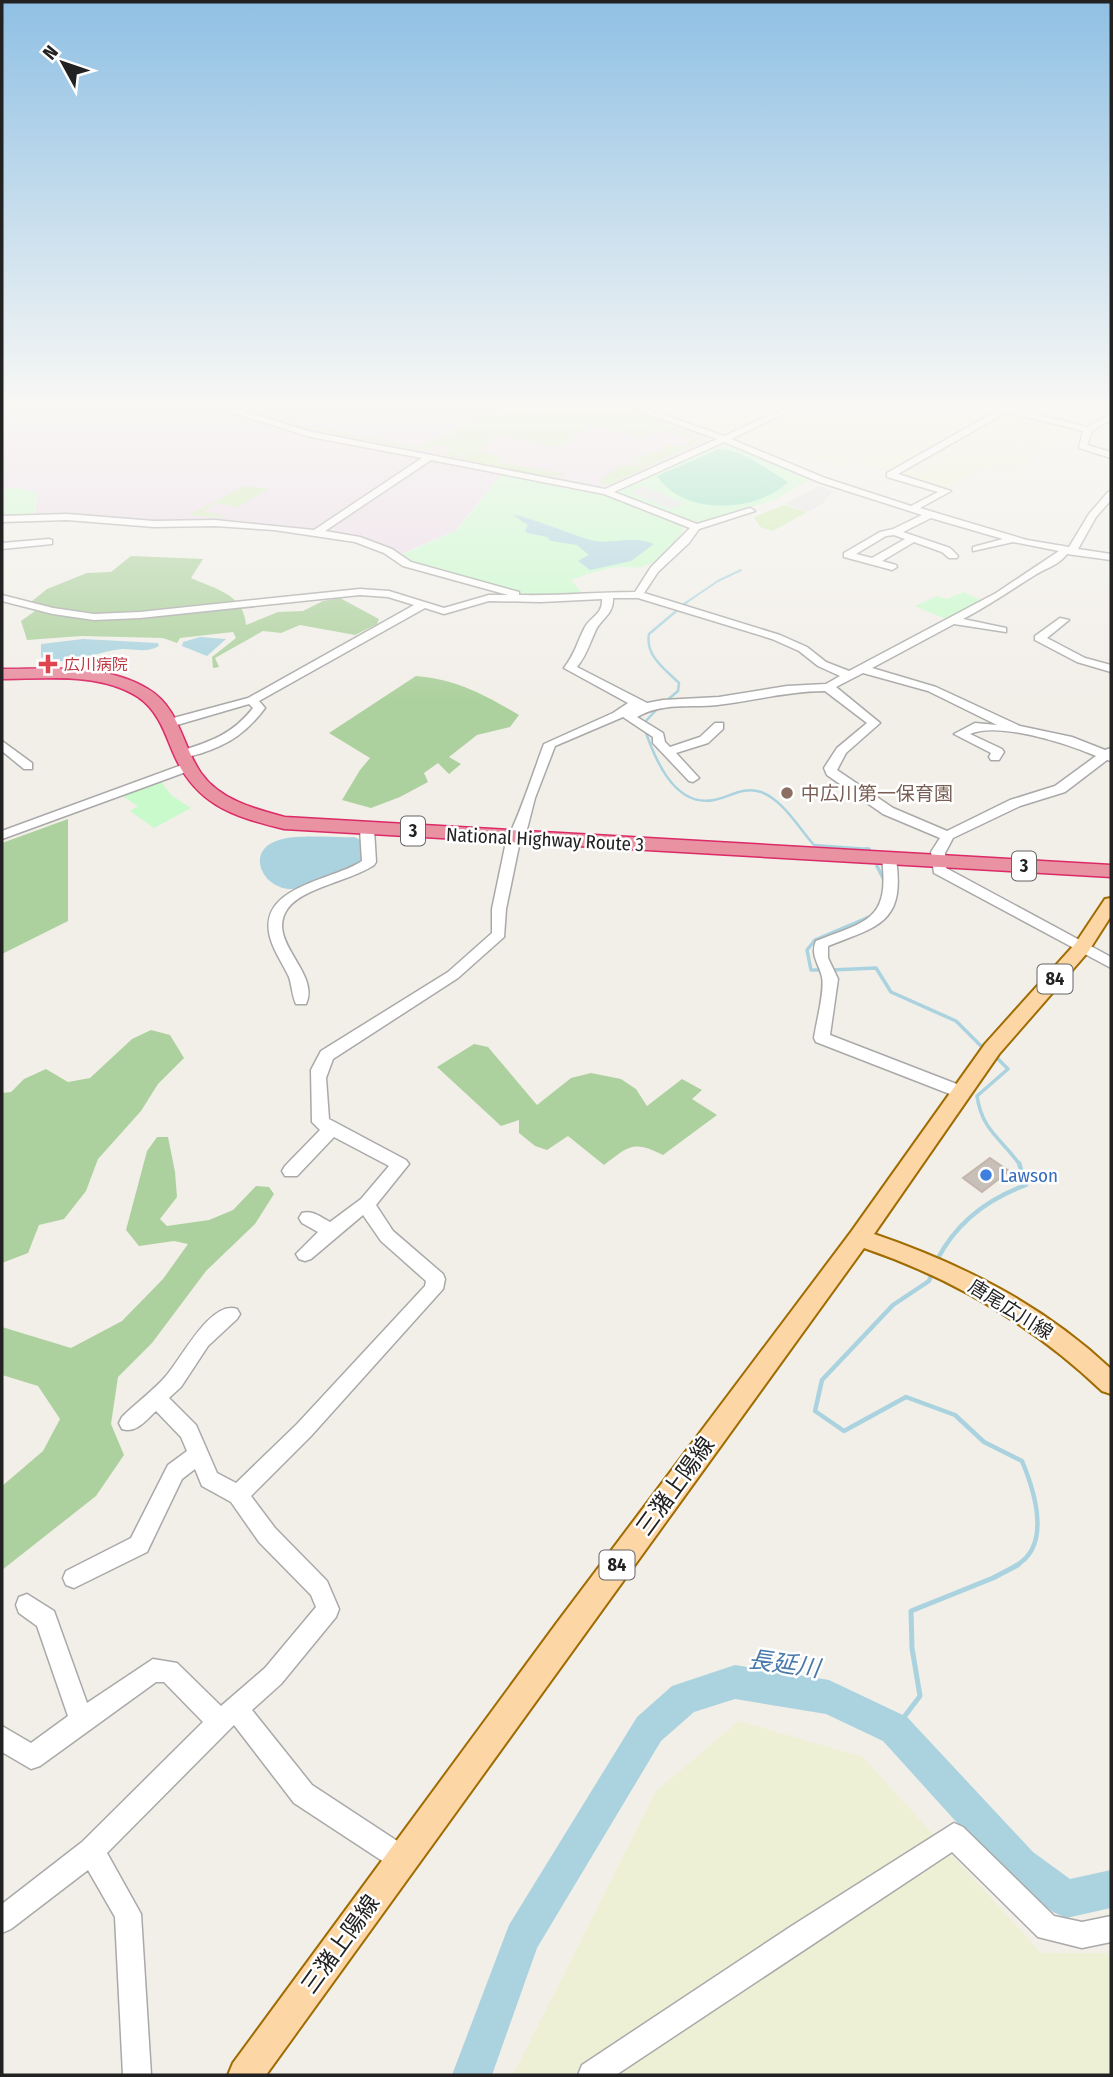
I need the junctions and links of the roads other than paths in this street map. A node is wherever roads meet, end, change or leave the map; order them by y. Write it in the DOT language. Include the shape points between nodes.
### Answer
graph roads {
  1 [pos="356,506"];
  2 [pos="647,506"];
  3 [pos="902,506"];
  4 [pos="918,506"];
  5 [pos="1101,506"];
  6 [pos="912,509"];
  7 [pos="750,511"];
  8 [pos="929,515"];
  9 [pos="2,519"];
  10 [pos="14,519"];
  11 [pos="696,527"];
  12 [pos="894,532"];
  13 [pos="314,534"];
  14 [pos="913,539"];
  15 [pos="1014,540"];
  16 [pos="49,542"];
  17 [pos="6,546"];
  18 [pos="1067,551"];
  19 [pos="987,555"];
  20 [pos="953,556"];
  21 [pos="1111,557"];
  22 [pos="875,561"];
  23 [pos="892,567"];
  24 [pos="607,594"];
  25 [pos="638,595"];
  26 [pos="524,597"];
  27 [pos="2,598"];
  28 [pos="421,606"];
  29 [pos="950,620"];
  30 [pos="1065,620"];
  31 [pos="1002,630"];
  32 [pos="860,668"];
  33 [pos="1111,669"];
  34 [pos="2,674"];
  35 [pos="848,675"];
  36 [pos="828,687"];
  37 [pos="252,700"];
  38 [pos="641,705"];
  39 [pos="170,723"];
  40 [pos="719,726"];
  41 [pos="1016,729"];
  42 [pos="2,745"];
  43 [pos="667,752"];
  44 [pos="1110,755"];
  45 [pos="8,757"];
  46 [pos="995,757"];
  47 [pos="187,760"];
  48 [pos="27,766"];
  49 [pos="693,778"];
  50 [pos="367,829"];
  51 [pos="5,830"];
  52 [pos="947,836"];
  53 [pos="516,837"];
  54 [pos="889,859"];
  55 [pos="937,861"];
  56 [pos="1111,871"];
  57 [pos="1111,903"];
  58 [pos="1082,948"];
  59 [pos="1111,963"];
  60 [pos="301,1000"];
  61 [pos="961,1092"];
  62 [pos="332,1128"];
  63 [pos="291,1171"];
  64 [pos="367,1204"];
  65 [pos="308,1217"];
  66 [pos="332,1233"];
  67 [pos="859,1237"];
  68 [pos="305,1254"];
  69 [pos="230,1314"];
  70 [pos="1111,1384"];
  71 [pos="156,1398"];
  72 [pos="129,1423"];
  73 [pos="198,1455"];
  74 [pos="238,1495"];
  75 [pos="74,1578"];
  76 [pos="27,1605"];
  77 [pos="228,1715"];
  78 [pos="82,1722"];
  79 [pos="2,1738"];
  80 [pos="91,1852"];
  81 [pos="402,1859"];
  82 [pos="2,1920"];
  83 [pos="1111,1929"];
  84 [pos="137,2075"];
  85 [pos="245,2075"];
  86 [pos="592,2075"];
  1 -- 13 [label="street"];
  2 -- 11 [label="street"];
  3 -- 6 [label="street"];
  4 -- 6 [label="street"];
  5 -- 18 [label="street"];
  6 -- 8 [label="street"];
  7 -- 11 [label="street"];
  8 -- 12 [label="street"];
  8 -- 15 [label="street"];
  9 -- 10 [label="street"];
  10 -- 13 [label="street" via="215,523"];
  10 -- 17 [label="street"];
  11 -- 25 [label="street" via="688,541 647,578"];
  12 -- 14 [label="street"];
  12 -- 22 [label="street" via="848,555"];
  13 -- 26 [label="street" via="357,539 407,564"];
  14 -- 20 [label="street"];
  14 -- 22 [label="street"];
  15 -- 18 [label="street"];
  15 -- 19 [label="street" via="977,549"];
  16 -- 17 [label="street"];
  18 -- 21 [label="street"];
  18 -- 29 [label="street" via="1015,586"];
  22 -- 23 [label="street"];
  24 -- 25 [label="street"];
  24 -- 26 [label="street"];
  24 -- 38 [label="street" via="603,616 591,627 570,668"];
  25 -- 35 [label="street" via="776,637"];
  26 -- 28 [label="street" via="489,598 451,610"];
  27 -- 28 [label="street" via="94,617 360,592 389,594"];
  28 -- 37 [label="street"];
  29 -- 31 [label="street"];
  29 -- 32 [label="street"];
  30 -- 33 [label="street" via="1039,638 1081,660"];
  32 -- 35 [label="street"];
  32 -- 41 [label="street" via="932,689"];
  34 -- 39 [label="highway, National Highway Route 3 / 3" via="99,677 143,693"];
  35 -- 36 [label="street"];
  36 -- 38 [label="street" via="797,686 716,702 676,700"];
  36 -- 52 [label="street" via="874,723 841,751 831,772 888,811"];
  37 -- 39 [label="street"];
  37 -- 47 [label="street" via="259,708 244,730"];
  38 -- 43 [label="street" via="629,717 659,736"];
  38 -- 53 [label="street" via="550,744"];
  39 -- 47 [label="highway, National Highway Route 3 / 3"];
  40 -- 43 [label="street" via="704,740"];
  41 -- 44 [label="street"];
  41 -- 46 [label="street" via="975,726 960,734 998,752"];
  42 -- 45 [label="street"];
  43 -- 49 [label="street"];
  44 -- 52 [label="street" via="1060,789 1015,803"];
  45 -- 48 [label="street"];
  47 -- 50 [label="highway, National Highway Route 3 / 3" via="201,785 244,813 284,823"];
  47 -- 51 [label="street"];
  50 -- 53 [label="highway, National Highway Route 3 / 3"];
  50 -- 60 [label="street" via="369,862 360,871 296,894 276,918 281,950 300,980"];
  52 -- 55 [label="street"];
  53 -- 54 [label="highway, National Highway Route 3 / 3"];
  53 -- 62 [label="street" via="499,909 499,934 453,975 348,1040 319,1064 320,1122"];
  54 -- 55 [label="highway, National Highway Route 3 / 3"];
  54 -- 61 [label="street" via="894,881 887,910 870,924 821,944 830,979 822,1038"];
  55 -- 56 [label="highway, National Highway Route 3 / 3"];
  55 -- 58 [label="street" via="939,870"];
  57 -- 58 [label="main road, 三潴上陽線 / 84"];
  58 -- 59 [label="street"];
  58 -- 61 [label="main road, 三潴上陽線 / 84" via="990,1052"];
  61 -- 67 [label="main road, 三潴上陽線 / 84"];
  62 -- 63 [label="street"];
  62 -- 64 [label="street" via="400,1164"];
  64 -- 66 [label="street"];
  64 -- 74 [label="street" via="380,1229 436,1279 434,1289"];
  65 -- 66 [label="street"];
  66 -- 68 [label="street"];
  67 -- 70 [label="main road, 唐尾広川線" via="987,1289 1091,1363"];
  67 -- 81 [label="main road, 三潴上陽線 / 84"];
  69 -- 71 [label="street" via="201,1339 174,1381"];
  71 -- 72 [label="street"];
  71 -- 73 [label="street" via="189,1431"];
  73 -- 74 [label="street" via="209,1479"];
  73 -- 75 [label="street" via="175,1472 139,1545"];
  74 -- 77 [label="street" via="267,1535 319,1588 328,1609 273,1676"];
  76 -- 78 [label="street" via="46,1619"];
  77 -- 78 [label="street" via="169,1671 153,1670"];
  77 -- 80 [label="street"];
  77 -- 81 [label="street" via="303,1794"];
  78 -- 79 [label="street" via="31,1758"];
  80 -- 82 [label="street"];
  80 -- 84 [label="street" via="128,1914"];
  81 -- 85 [label="main road, 三潴上陽線 / 84"];
  83 -- 86 [label="street" via="1082,1935 1047,1928 954,1836"];
}
